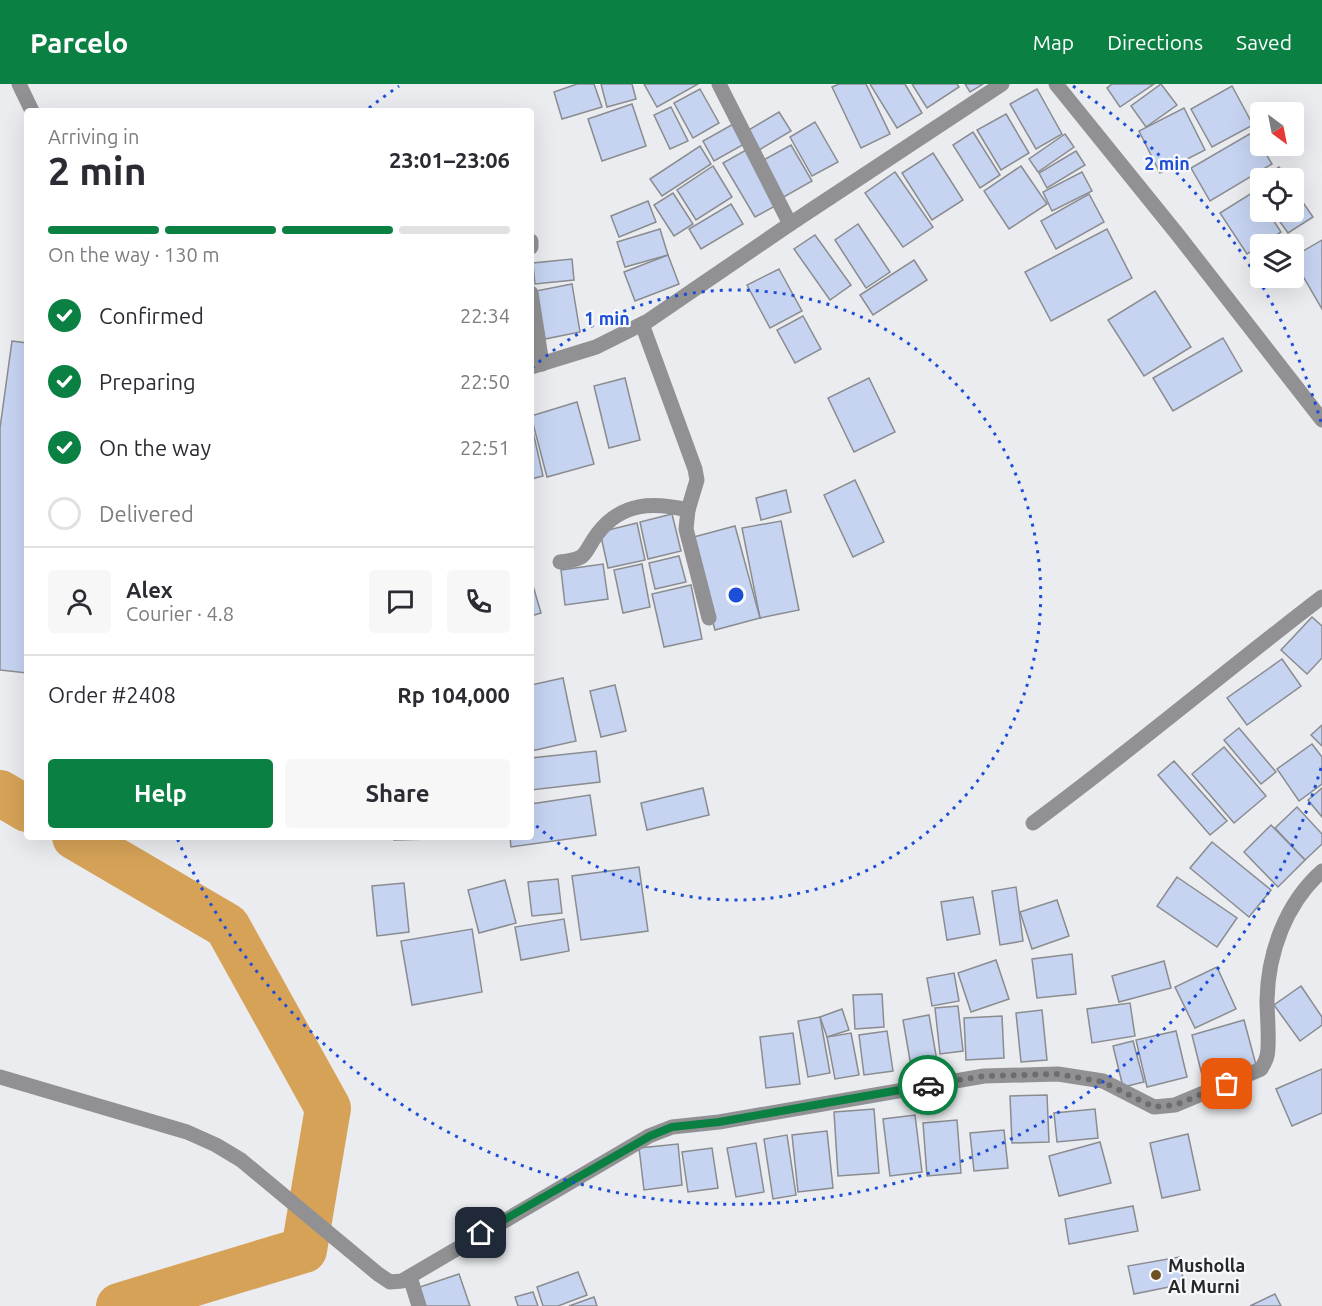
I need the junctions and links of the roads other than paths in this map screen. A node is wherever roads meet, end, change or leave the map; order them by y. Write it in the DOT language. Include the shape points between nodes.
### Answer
graph roads {
  1 [pos="19,84"];
  2 [pos="719,84"];
  3 [pos="1002,84"];
  4 [pos="1056,84"];
  5 [pos="31,108"];
  6 [pos="790,224"];
  7 [pos="642,324"];
  8 [pos="534,336"];
  9 [pos="536,365"];
  10 [pos="1322,420"];
  11 [pos="688,510"];
  12 [pos="560,562"];
  13 [pos="1322,597"];
  14 [pos="710,618"];
  15 [pos="1033,823"];
  16 [pos="1322,871"];
  17 [pos="0,1077"];
  18 [pos="410,1277"];
  19 [pos="419,1306"];
  1 -- 5 [label="street"];
  2 -- 6 [label="street"];
  3 -- 6 [label="street"];
  4 -- 10 [label="street"];
  6 -- 7 [label="street"];
  7 -- 9 [label="street" via="596,347"];
  7 -- 11 [label="street" via="695,469 697,480"];
  8 -- 9 [label="street"];
  11 -- 12 [label="street" via="653,504 634,507 610,520 584,557"];
  11 -- 14 [label="street" via="687,535"];
  13 -- 15 [label="street"];
  16 -- 18 [label="street" via="1304,888 1277,938 1268,991 1267,1056 1261,1069 1244,1077 1175,1105 1154,1107 1103,1082 1058,1074 984,1076 672,1127 650,1136"];
  17 -- 18 [label="street" via="216,1144 241,1160 378,1274 390,1282"];
  18 -- 19 [label="street"];
}
